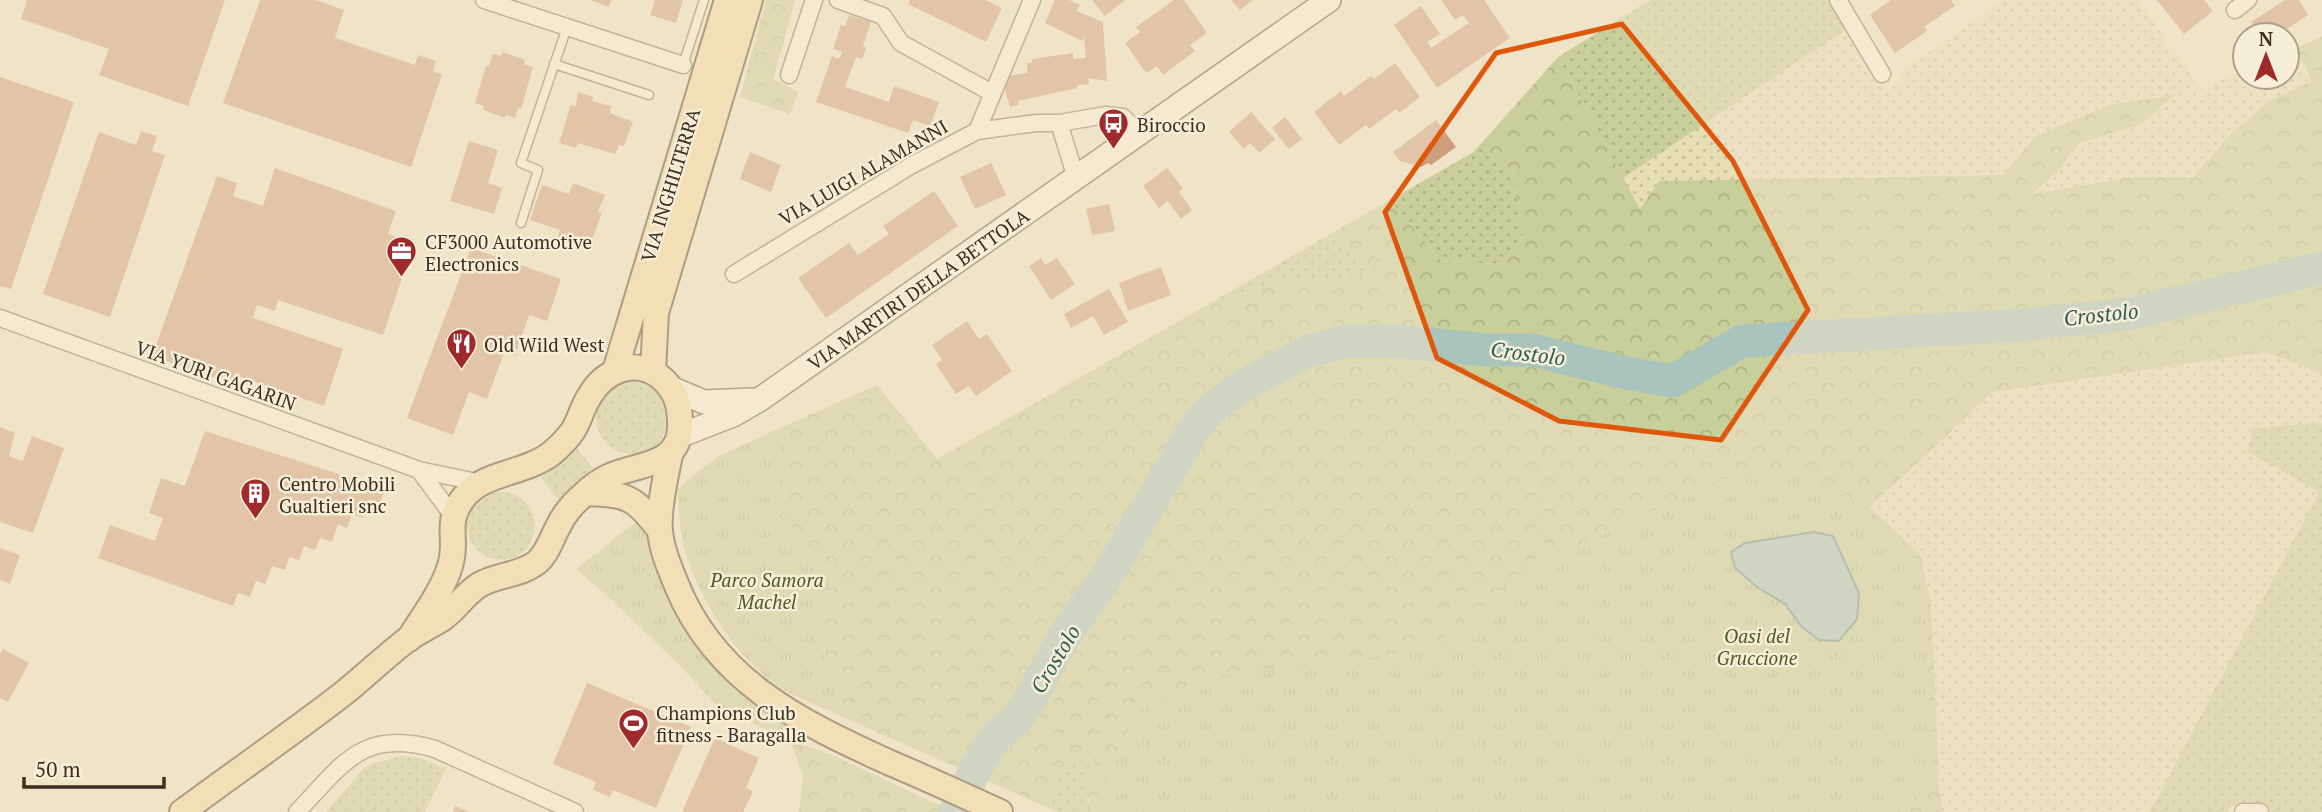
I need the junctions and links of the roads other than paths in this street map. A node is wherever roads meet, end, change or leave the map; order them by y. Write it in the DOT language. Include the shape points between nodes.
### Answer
graph roads {
  1 [pos="484,0"];
  2 [pos="704,0"];
  3 [pos="727,0"];
  4 [pos="750,0"];
  5 [pos="814,0"];
  6 [pos="838,0"];
  7 [pos="1032,0"];
  8 [pos="1329,0"];
  9 [pos="1838,0"];
  10 [pos="567,27"];
  11 [pos="554,64"];
  12 [pos="683,65"];
  13 [pos="1882,74"];
  14 [pos="789,75"];
  15 [pos="992,93"];
  16 [pos="649,95"];
  17 [pos="1059,123"];
  18 [pos="977,131"];
  19 [pos="1139,133"];
  20 [pos="1076,177"];
  21 [pos="521,223"];
  22 [pos="734,274"];
  23 [pos="0,318"];
  24 [pos="615,371"];
  25 [pos="653,372"];
  26 [pos="673,389"];
  27 [pos="759,400"];
  28 [pos="675,443"];
  29 [pos="419,470"];
  30 [pos="481,483"];
  31 [pos="585,492"];
  32 [pos="453,516"];
  33 [pos="659,529"];
  34 [pos="454,542"];
  35 [pos="499,576"];
  36 [pos="409,639"];
  37 [pos="182,812"];
  38 [pos="297,812"];
  39 [pos="575,812"];
  40 [pos="1000,812"];
  41 [pos="2243,812"];
  42 [pos="2260,812"];
  1 -- 10 [label="street"];
  2 -- 12 [label="lane"];
  3 -- 24 [label="main road, VIA INGHILTERRA"];
  4 -- 25 [label="main road, VIA INGHILTERRA" via="656,313"];
  5 -- 14 [label="street"];
  6 -- 15 [label="street" via="883,16 901,43"];
  7 -- 15 [label="street"];
  8 -- 19 [label="main road, VIA MARTIRI DELLA BETTOLA"];
  9 -- 13 [label="street"];
  10 -- 11 [label="lane"];
  10 -- 12 [label="street"];
  11 -- 16 [label="lane"];
  11 -- 21 [label="lane" via="521,163 538,170"];
  15 -- 18 [label="street"];
  17 -- 18 [label="street, VIA LUIGI ALAMANNI"];
  17 -- 19 [label="street, VIA LUIGI ALAMANNI" via="1106,115 1123,117"];
  17 -- 20 [label="street"];
  18 -- 22 [label="street, VIA LUIGI ALAMANNI" via="912,165"];
  19 -- 20 [label="main road, VIA MARTIRI DELLA BETTOLA"];
  20 -- 27 [label="main road, VIA MARTIRI DELLA BETTOLA"];
  23 -- 29 [label="street, VIA YURI GAGARIN"];
  24 -- 25 [label="main road" via="626,367"];
  24 -- 30 [label="main road" via="589,396 572,432 554,452 535,464"];
  25 -- 26 [label="main road"];
  26 -- 27 [label="main road" via="704,402"];
  26 -- 28 [label="main road" via="681,416"];
  27 -- 28 [label="main road, VIA MARTIRI DELLA BETTOLA"];
  28 -- 31 [label="main road, VIA MARTIRI DELLA BETTOLA" via="660,460 609,476"];
  28 -- 33 [label="main road"];
  29 -- 30 [label="street, VIA YURI GAGARIN"];
  29 -- 32 [label="street"];
  30 -- 32 [label="main road" via="466,495"];
  31 -- 33 [label="main road" via="615,494 640,504"];
  31 -- 35 [label="main road, VIA MARTIRI DELLA BETTOLA" via="538,562 519,573"];
  32 -- 34 [label="main road, VIA MARTIRI DELLA BETTOLA"];
  33 -- 40 [label="main road" via="671,570 696,624 761,693 836,739"];
  34 -- 35 [label="main road" via="474,567"];
  34 -- 36 [label="main road, VIA MARTIRI DELLA BETTOLA" via="443,583"];
  35 -- 36 [label="main road, VIA MARTIRI DELLA BETTOLA" via="481,584 444,618"];
  36 -- 37 [label="main road, VIA MARTIRI DELLA BETTOLA"];
  38 -- 39 [label="street" via="344,762 361,750 395,742 435,749"];
  41 -- 42 [label="street"];
}
